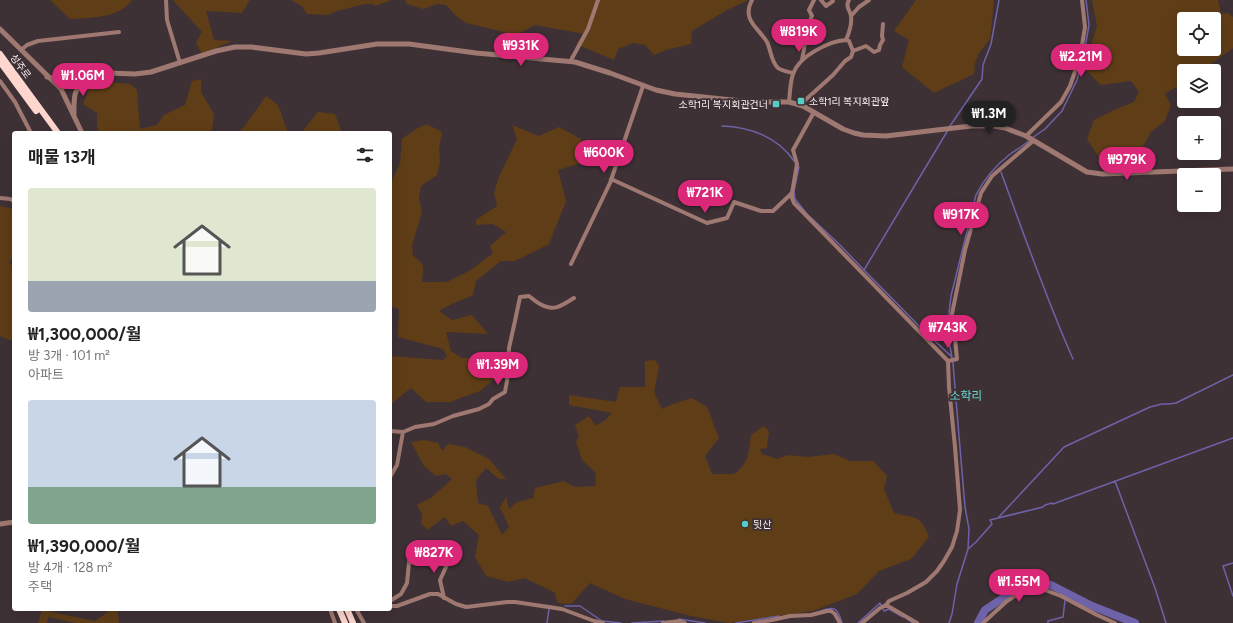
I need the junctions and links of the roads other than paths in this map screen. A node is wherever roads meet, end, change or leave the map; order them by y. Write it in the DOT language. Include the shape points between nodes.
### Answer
graph roads {
  1 [pos="166,0"];
  2 [pos="598,0"];
  3 [pos="752,0"];
  4 [pos="814,0"];
  5 [pos="821,0"];
  6 [pos="849,0"];
  7 [pos="869,0"];
  8 [pos="1082,0"];
  9 [pos="833,2"];
  10 [pos="851,16"];
  11 [pos="883,24"];
  12 [pos="0,29"];
  13 [pos="119,32"];
  14 [pos="846,40"];
  15 [pos="21,50"];
  16 [pos="853,51"];
  17 [pos="0,54"];
  18 [pos="802,60"];
  19 [pos="0,62"];
  20 [pos="570,62"];
  21 [pos="180,63"];
  22 [pos="793,73"];
  23 [pos="47,76"];
  24 [pos="89,76"];
  25 [pos="0,81"];
  26 [pos="643,86"];
  27 [pos="789,102"];
  28 [pos="797,104"];
  29 [pos="814,112"];
  30 [pos="74,117"];
  31 [pos="30,131"];
  32 [pos="54,131"];
  33 [pos="81,131"];
  34 [pos="1030,138"];
  35 [pos="1233,169"];
  36 [pos="611,179"];
  37 [pos="792,193"];
  38 [pos="0,198"];
  39 [pos="12,200"];
  40 [pos="571,264"];
  41 [pos="574,298"];
  42 [pos="948,361"];
  43 [pos="392,431"];
  44 [pos="402,432"];
  45 [pos="392,474"];
  46 [pos="12,522"];
  47 [pos="0,524"];
  48 [pos="410,553"];
  49 [pos="452,554"];
  50 [pos="444,598"];
  51 [pos="392,600"];
  52 [pos="886,605"];
  53 [pos="392,606"];
  54 [pos="331,611"];
  55 [pos="339,611"];
  56 [pos="348,611"];
  57 [pos="357,611"];
  58 [pos="335,623"];
  59 [pos="345,623"];
  60 [pos="353,623"];
  61 [pos="364,623"];
  62 [pos="603,623"];
  63 [pos="663,623"];
  64 [pos="685,623"];
  65 [pos="754,623"];
  66 [pos="840,623"];
  67 [pos="862,623"];
  68 [pos="917,623"];
  69 [pos="983,623"];
  70 [pos="1115,623"];
  1 -- 21 [label="street" via="167,20"];
  2 -- 20 [label="street" via="588,29"];
  3 -- 22 [label="street" via="749,10 753,24 767,42 775,65"];
  4 -- 18 [label="street" via="809,10 812,16"];
  5 -- 9 [label="street" via="826,6"];
  6 -- 10 [label="street" via="847,3"];
  7 -- 10 [label="street"];
  8 -- 34 [label="street" via="1085,27 1080,57 1070,86 1061,102"];
  10 -- 14 [label="street"];
  11 -- 16 [label="street" via="883,40 879,50 874,52 866,46"];
  12 -- 15 [label="street"];
  13 -- 15 [label="street" via="38,41"];
  14 -- 16 [label="street"];
  14 -- 18 [label="street" via="831,43"];
  15 -- 23 [label="street"];
  16 -- 28 [label="street" via="851,58"];
  17 -- 32 [label="highway, 성주로"];
  18 -- 22 [label="street"];
  19 -- 32 [label="highway, 성주로"];
  20 -- 21 [label="street" via="409,44 376,44 306,54 235,47"];
  20 -- 26 [label="street" via="610,73"];
  21 -- 24 [label="street" via="151,72"];
  22 -- 27 [label="street"];
  23 -- 24 [label="street" via="66,80"];
  23 -- 30 [label="street" via="61,89"];
  24 -- 30 [label="street" via="74,94"];
  25 -- 31 [label="street" via="15,102"];
  26 -- 27 [label="street" via="675,94 750,102"];
  26 -- 36 [label="street"];
  27 -- 28 [label="street"];
  28 -- 29 [label="street"];
  29 -- 34 [label="street" via="843,128 863,135 886,136 971,126 994,126"];
  29 -- 37 [label="street" via="793,150 797,164"];
  30 -- 33 [label="street"];
  34 -- 35 [label="street" via="1087,172"];
  34 -- 42 [label="street" via="992,176 981,193 965,250 951,320 957,359"];
  36 -- 37 [label="street" via="707,223 727,218 734,202 761,211 773,211"];
  36 -- 40 [label="street"];
  37 -- 42 [label="street" via="794,203"];
  38 -- 39 [label="street"];
  41 -- 44 [label="street" via="554,309 529,296 520,297 509,348 504,392 490,404 479,409"];
  42 -- 52 [label="street" via="960,510 957,531 949,552 937,571 926,582"];
  43 -- 44 [label="street"];
  44 -- 45 [label="street" via="397,465"];
  46 -- 47 [label="street"];
  48 -- 51 [label="street" via="407,583 401,594"];
  49 -- 50 [label="street" via="440,580"];
  50 -- 53 [label="street" via="438,594 430,594"];
  50 -- 62 [label="street" via="466,607 508,602 562,609"];
  52 -- 67 [label="street"];
  52 -- 68 [label="street"];
  54 -- 58 [label="street"];
  55 -- 59 [label="highway"];
  56 -- 60 [label="highway"];
  57 -- 61 [label="street"];
  63 -- 64 [label="street"];
  65 -- 66 [label="street" via="827,611 835,614"];
  69 -- 70 [label="street" via="1016,595 1036,590 1045,590 1061,596"];
}
